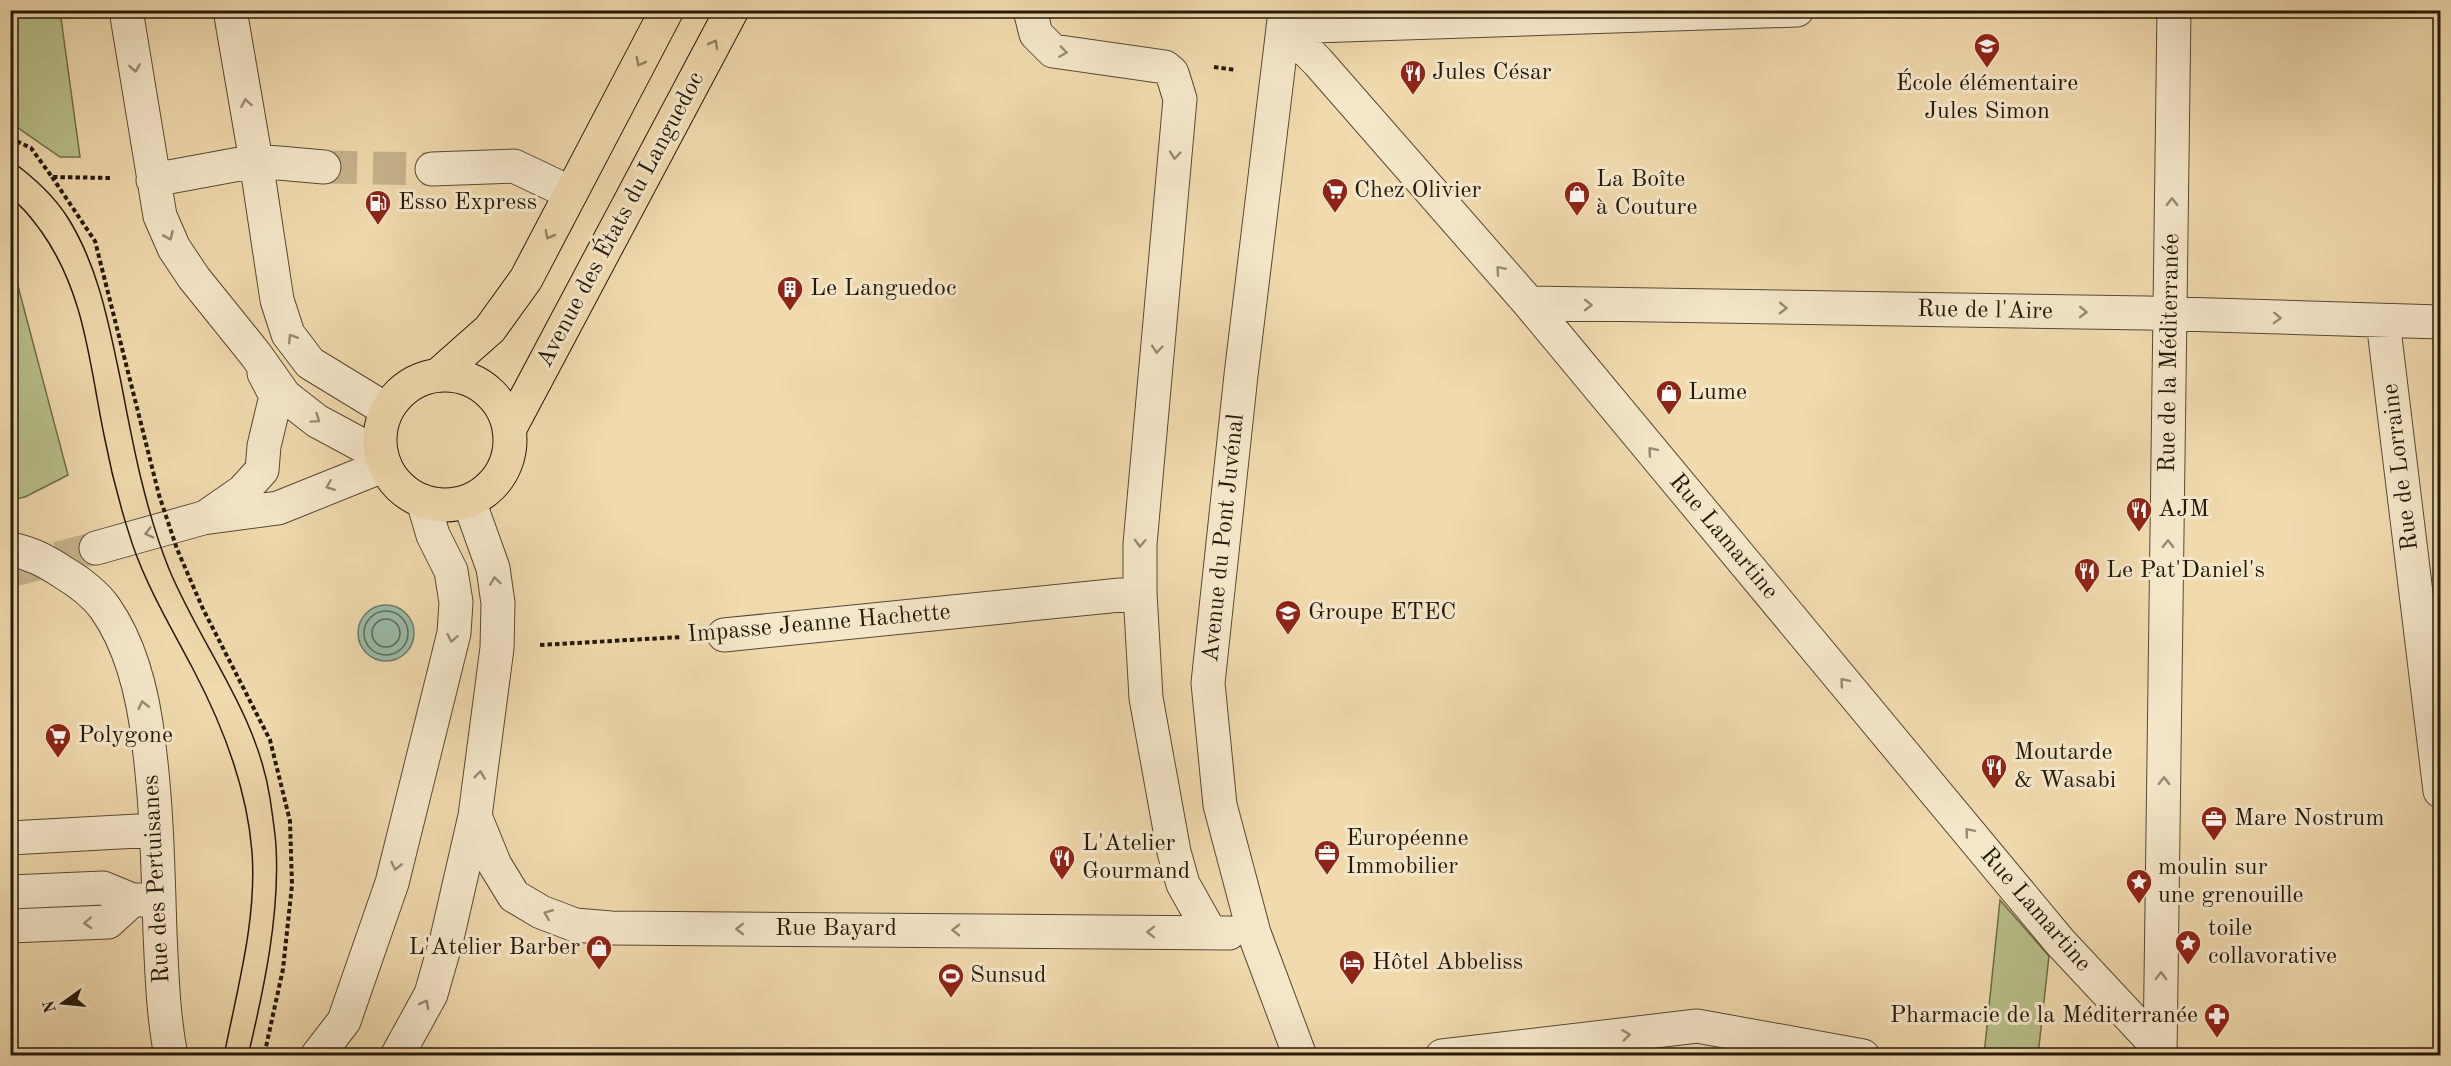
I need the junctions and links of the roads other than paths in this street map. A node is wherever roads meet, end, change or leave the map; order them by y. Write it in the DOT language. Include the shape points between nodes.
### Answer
graph roads {
  1 [pos="126,10"];
  2 [pos="230,10"];
  3 [pos="667,10"];
  4 [pos="732,10"];
  5 [pos="1030,10"];
  6 [pos="1797,10"];
  7 [pos="2174,10"];
  8 [pos="1284,19"];
  9 [pos="256,161"];
  10 [pos="324,167"];
  11 [pos="432,169"];
  12 [pos="153,180"];
  13 [pos="571,193"];
  14 [pos="1529,303"];
  15 [pos="2171,315"];
  16 [pos="2383,321"];
  17 [pos="2440,322"];
  18 [pos="256,356"];
  19 [pos="438,375"];
  20 [pos="387,410"];
  21 [pos="509,430"];
  22 [pos="383,460"];
  23 [pos="423,501"];
  24 [pos="469,501"];
  25 [pos="203,518"];
  26 [pos="96,548"];
  27 [pos="10,549"];
  28 [pos="1140,593"];
  29 [pos="724,635"];
  30 [pos="2440,791"];
  31 [pos="475,816"];
  32 [pos="156,830"];
  33 [pos="10,838"];
  34 [pos="10,892"];
  35 [pos="145,900"];
  36 [pos="10,926"];
  37 [pos="1210,932"];
  38 [pos="1254,933"];
  39 [pos="2160,1052"];
  40 [pos="171,1056"];
  41 [pos="316,1056"];
  42 [pos="397,1056"];
  43 [pos="1300,1056"];
  44 [pos="1442,1056"];
  45 [pos="1863,1056"];
  1 -- 12 [label="street, one-way"];
  9 -- 2 [label="street, one-way"];
  3 -- 13 [label="main road, one-way"];
  21 -- 4 [label="main road, Avenue des États du Languedoc, one-way"];
  5 -- 28 [label="street, one-way" via="1036,34 1053,51 1165,67 1172,73 1180,99 1140,544"];
  6 -- 8 [label="street"];
  15 -- 7 [label="street, Rue de la Méditerranée, one-way"];
  14 -- 8 [label="street, Rue Lamartine, one-way"];
  8 -- 38 [label="street, Avenue du Pont Juvénal" via="1208,683 1220,805"];
  9 -- 10 [label="street"];
  9 -- 12 [label="street"];
  20 -- 9 [label="street, one-way" via="310,363 288,334 277,300"];
  11 -- 13 [label="street" via="514,166"];
  12 -- 18 [label="street, one-way" via="160,216 174,248"];
  13 -- 19 [label="main road, one-way" via="526,279 490,328"];
  14 -- 15 [label="street, Rue de l'Aire, one-way"];
  39 -- 14 [label="street, Rue Lamartine, one-way" via="2060,942"];
  15 -- 16 [label="street, Rue de l'Aire, one-way"];
  39 -- 15 [label="street, Rue de la Méditerranée, one-way"];
  16 -- 17 [label="street, Rue de l'Aire"];
  16 -- 30 [label="street, Rue de Lorraine"];
  18 -- 22 [label="street, one-way" via="285,396 317,421"];
  18 -- 25 [label="street" via="276,396 262,470 243,491"];
  19 -- 20 [label="main road" via="418,380 400,392"];
  19 -- 21 [label="main road" via="458,375 477,382 503,411"];
  20 -- 22 [label="main road" via="381,424"];
  21 -- 24 [label="main road" via="509,452 502,472 488,489"];
  22 -- 23 [label="main road" via="394,480"];
  22 -- 25 [label="street, one-way" via="278,508"];
  23 -- 24 [label="main road" via="439,505"];
  23 -- 41 [label="street, one-way" via="451,571 456,602 454,633 392,883 344,1021"];
  31 -- 24 [label="street, one-way" via="497,648 498,603 493,568"];
  25 -- 26 [label="street, one-way"];
  32 -- 27 [label="street, Rue des Pertuisanes, one-way" via="145,713 122,637 105,608 80,583 30,553"];
  28 -- 29 [label="street, Impasse Jeanne Hachette"];
  28 -- 37 [label="street" via="1146,698 1174,852 1183,884"];
  37 -- 31 [label="street, Rue Bayard, one-way" via="575,925 514,896 495,865"];
  42 -- 31 [label="street, one-way" via="431,994"];
  32 -- 33 [label="street"];
  32 -- 35 [label="street, Rue des Pertuisanes"];
  34 -- 35 [label="street" via="103,888"];
  35 -- 36 [label="street, one-way" via="108,922"];
  35 -- 40 [label="street, Rue des Pertuisanes"];
  37 -- 38 [label="street, Rue Bayard"];
  38 -- 43 [label="street, Avenue du Pont Juvénal"];
  44 -- 45 [label="street, one-way" via="1697,1026"];
}
